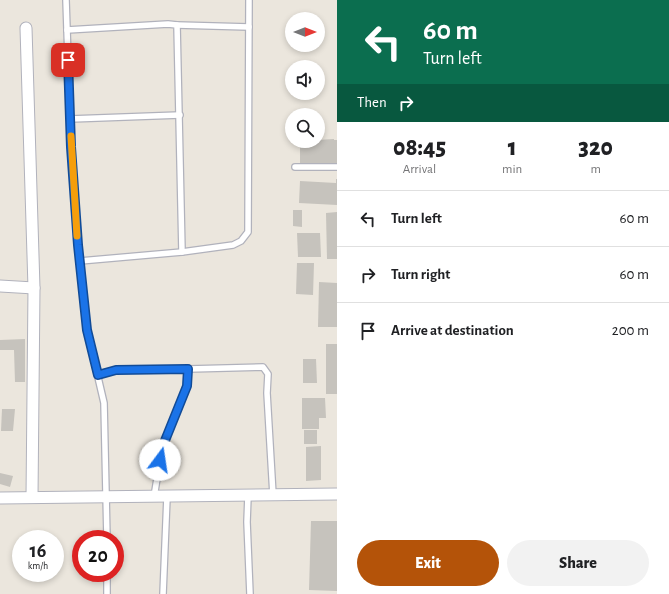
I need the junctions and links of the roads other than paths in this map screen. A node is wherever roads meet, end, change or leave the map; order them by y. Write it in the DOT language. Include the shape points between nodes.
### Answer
graph roads {
  1 [pos="66,0"];
  2 [pos="249,0"];
  3 [pos="177,25"];
  4 [pos="249,27"];
  5 [pos="26,28"];
  6 [pos="67,30"];
  7 [pos="180,115"];
  8 [pos="70,119"];
  9 [pos="295,167"];
  10 [pos="337,167"];
  11 [pos="182,252"];
  12 [pos="80,261"];
  13 [pos="0,286"];
  14 [pos="34,288"];
  15 [pos="188,369"];
  16 [pos="98,375"];
  17 [pos="337,494"];
  18 [pos="273,495"];
  19 [pos="248,496"];
  20 [pos="32,497"];
  21 [pos="154,497"];
  22 [pos="167,497"];
  23 [pos="0,498"];
  24 [pos="106,498"];
  25 [pos="107,530"];
  26 [pos="107,582"];
  27 [pos="107,594"];
  28 [pos="163,594"];
  29 [pos="250,594"];
  1 -- 6 [label="lane"];
  2 -- 4 [label="lane"];
  3 -- 4 [label="lane"];
  3 -- 6 [label="lane"];
  3 -- 7 [label="lane"];
  4 -- 11 [label="lane" via="248,232 234,245"];
  5 -- 14 [label="street"];
  6 -- 8 [label="lane"];
  7 -- 8 [label="lane"];
  7 -- 11 [label="lane"];
  8 -- 12 [label="lane"];
  9 -- 10 [label="lane"];
  11 -- 12 [label="lane"];
  12 -- 16 [label="lane" via="87,330"];
  13 -- 14 [label="street"];
  14 -- 20 [label="street"];
  15 -- 16 [label="lane" via="116,370"];
  15 -- 18 [label="lane" via="263,367 268,374"];
  15 -- 21 [label="lane" via="187,386 162,448"];
  16 -- 24 [label="lane" via="104,403"];
  17 -- 18 [label="street"];
  18 -- 19 [label="street"];
  19 -- 22 [label="street"];
  19 -- 29 [label="lane"];
  20 -- 23 [label="street"];
  20 -- 24 [label="street"];
  21 -- 22 [label="street"];
  21 -- 24 [label="street"];
  22 -- 28 [label="lane"];
  24 -- 25 [label="lane"];
  26 -- 27 [label="lane"];
}
